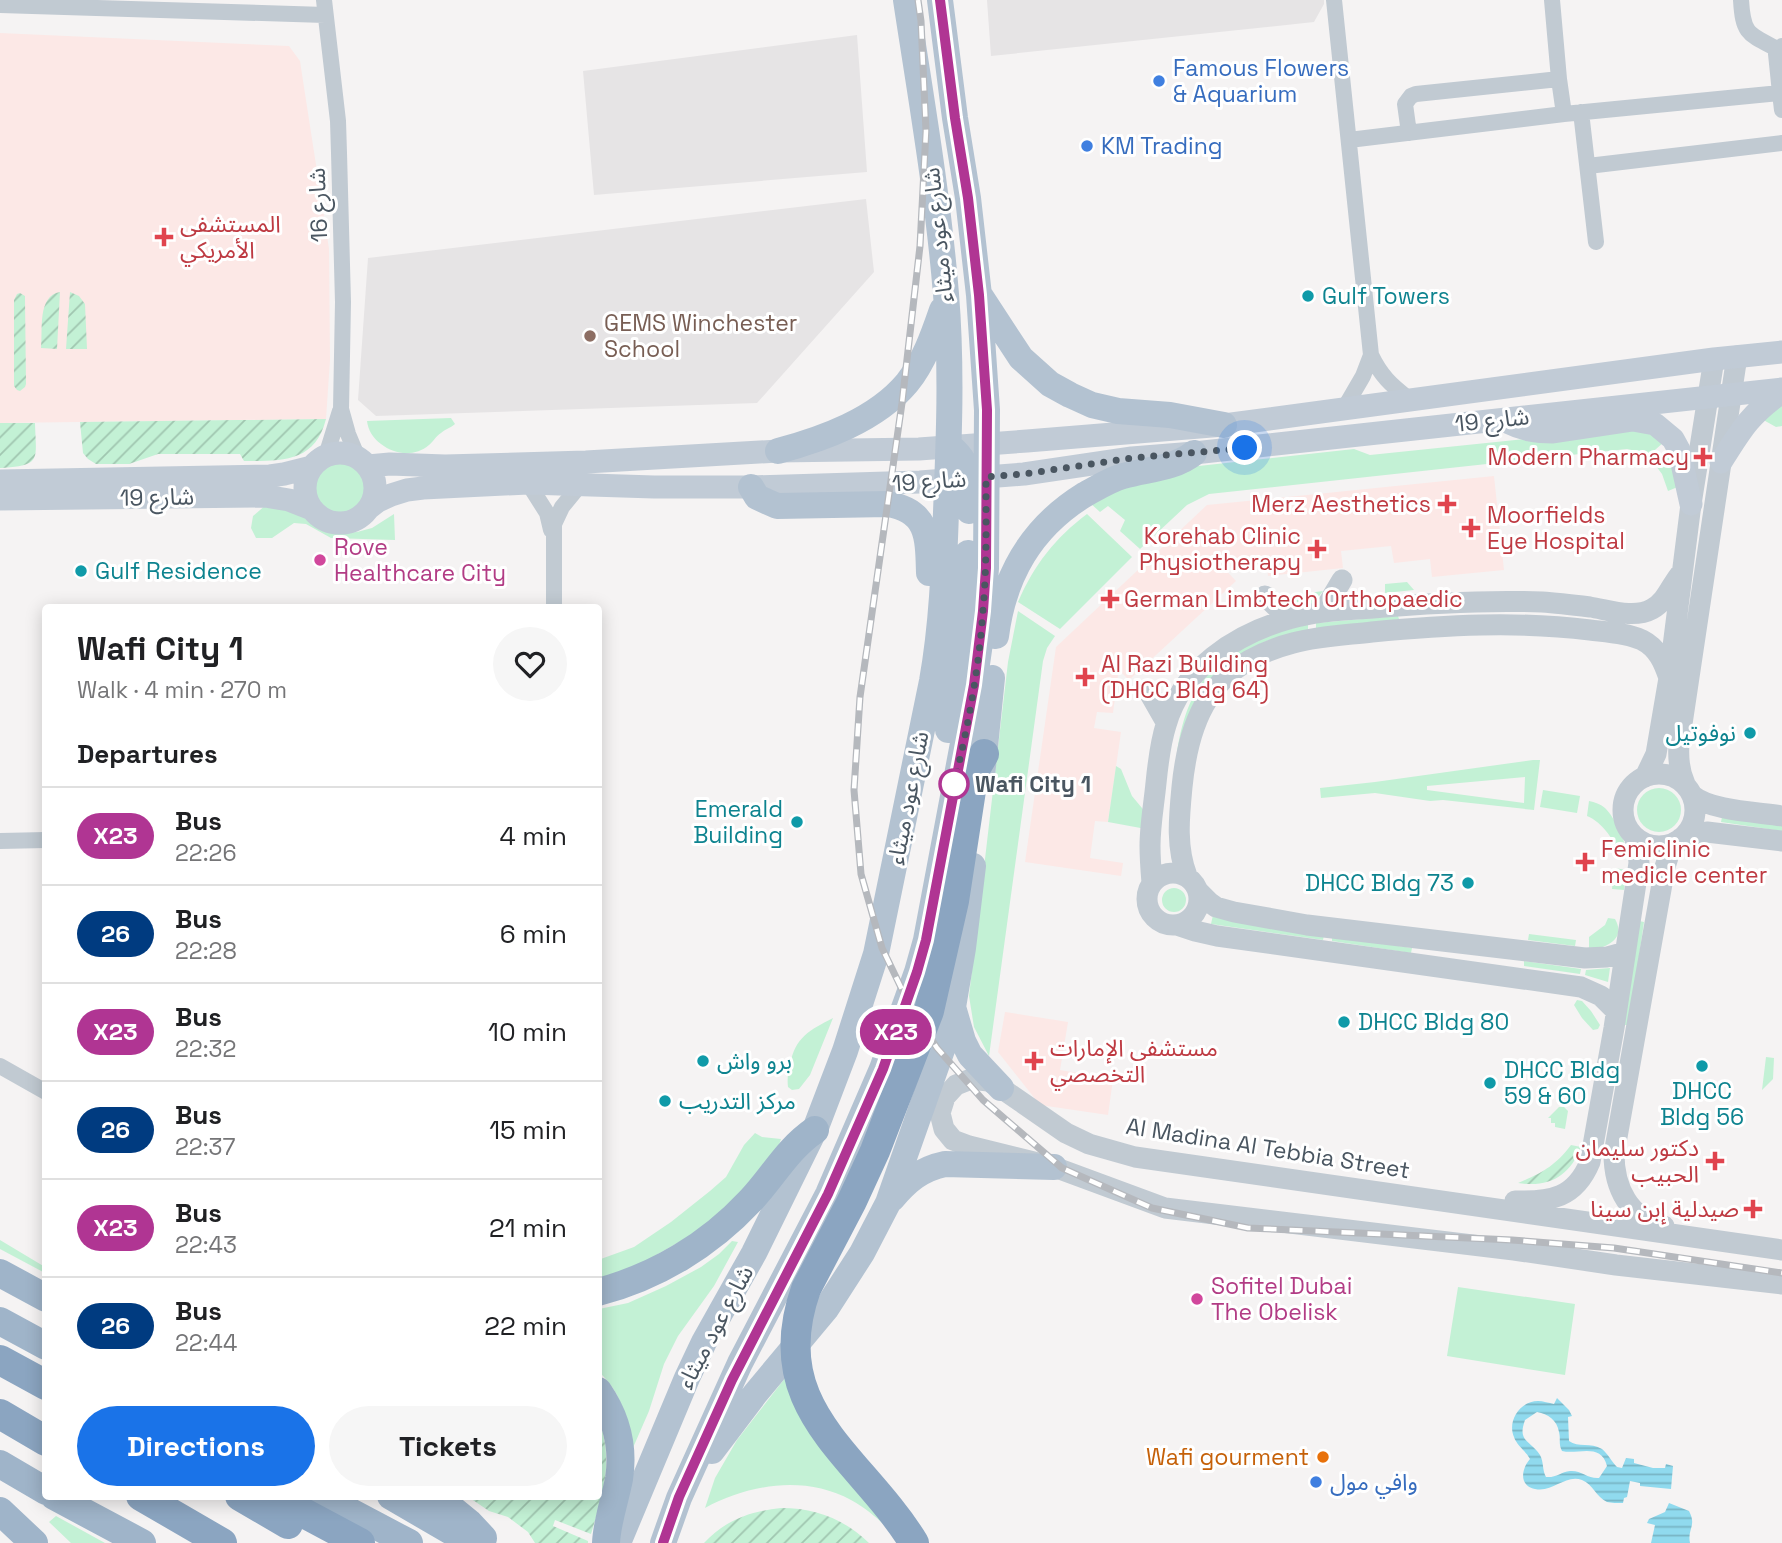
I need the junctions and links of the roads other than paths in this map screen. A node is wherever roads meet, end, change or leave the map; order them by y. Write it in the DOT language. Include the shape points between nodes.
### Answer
graph roads {
  1 [pos="906,0"];
  2 [pos="940,0"];
  3 [pos="1334,0"];
  4 [pos="1552,0"];
  5 [pos="1741,0"];
  6 [pos="0,5"];
  7 [pos="325,8"];
  8 [pos="1780,47"];
  9 [pos="1559,79"];
  10 [pos="1781,102"];
  11 [pos="1581,112"];
  12 [pos="1564,114"];
  13 [pos="1409,134"];
  14 [pos="1349,140"];
  15 [pos="1782,143"];
  16 [pos="1588,166"];
  17 [pos="1596,242"];
  18 [pos="946,295"];
  19 [pos="979,295"];
  20 [pos="1782,352"];
  21 [pos="1371,355"];
  22 [pos="1737,356"];
  23 [pos="1713,359"];
  24 [pos="1782,390"];
  25 [pos="1731,394"];
  26 [pos="1707,396"];
  27 [pos="1409,399"];
  28 [pos="1345,407"];
  29 [pos="341,409"];
  30 [pos="1502,419"];
  31 [pos="1224,425"];
  32 [pos="987,444"];
  33 [pos="949,446"];
  34 [pos="778,451"];
  35 [pos="1194,453"];
  36 [pos="319,461"];
  37 [pos="363,462"];
  38 [pos="1721,462"];
  39 [pos="967,478"];
  40 [pos="0,481"];
  41 [pos="528,483"];
  42 [pos="580,485"];
  43 [pos="751,487"];
  44 [pos="0,499"];
  45 [pos="1690,504"];
  46 [pos="369,508"];
  47 [pos="312,509"];
  48 [pos="553,536"];
  49 [pos="1682,572"];
  50 [pos="1342,580"];
  51 [pos="1265,596"];
  52 [pos="1483,601"];
  53 [pos="554,604"];
  54 [pos="1323,612"];
  55 [pos="1289,619"];
  56 [pos="941,623"];
  57 [pos="1397,630"];
  58 [pos="1669,678"];
  59 [pos="1150,694"];
  60 [pos="1166,722"];
  61 [pos="984,754"];
  62 [pos="1645,777"];
  63 [pos="1688,789"];
  64 [pos="1782,816"];
  65 [pos="1634,836"];
  66 [pos="1682,838"];
  67 [pos="42,840"];
  68 [pos="0,841"];
  69 [pos="1782,841"];
  70 [pos="1152,883"];
  71 [pos="1193,884"];
  72 [pos="1177,925"];
  73 [pos="1503,948"];
  74 [pos="1625,952"];
  75 [pos="1439,967"];
  76 [pos="941,1009"];
  77 [pos="1616,1011"];
  78 [pos="0,1066"];
  79 [pos="1001,1088"];
  80 [pos="42,1090"];
  81 [pos="815,1130"];
  82 [pos="1054,1167"];
  83 [pos="888,1203"];
  84 [pos="1451,1203"];
  85 [pos="1687,1237"];
  86 [pos="1782,1250"];
  87 [pos="0,1262"];
  88 [pos="0,1273"];
  89 [pos="42,1283"];
  90 [pos="1782,1284"];
  91 [pos="602,1291"];
  92 [pos="42,1296"];
  93 [pos="0,1303"];
  94 [pos="0,1321"];
  95 [pos="42,1325"];
  96 [pos="42,1344"];
  97 [pos="0,1360"];
  98 [pos="42,1383"];
  99 [pos="602,1397"];
  100 [pos="0,1414"];
  101 [pos="42,1439"];
  102 [pos="4,1467"];
  103 [pos="42,1489"];
  104 [pos="679,1497"];
  105 [pos="61,1500"];
  106 [pos="148,1500"];
  107 [pos="247,1500"];
  108 [pos="279,1500"];
  109 [pos="328,1500"];
  110 [pos="398,1500"];
  111 [pos="441,1500"];
  112 [pos="0,1511"];
  113 [pos="34,1543"];
  114 [pos="142,1543"];
  115 [pos="222,1543"];
  116 [pos="322,1543"];
  117 [pos="360,1543"];
  118 [pos="409,1543"];
  119 [pos="472,1543"];
  120 [pos="487,1543"];
  121 [pos="606,1543"];
  122 [pos="618,1543"];
  123 [pos="663,1543"];
  124 [pos="914,1543"];
  1 -- 18 [label="main road, شارع عود ميثاء"];
  2 -- 19 [label="main road, شارع عود ميثاء"];
  3 -- 14 [label="street"];
  4 -- 9 [label="street"];
  5 -- 8 [label="street" via="1747,31"];
  6 -- 7 [label="street"];
  7 -- 29 [label="street, شارع 16" via="341,186"];
  8 -- 10 [label="street" via="1776,61"];
  9 -- 12 [label="street"];
  9 -- 13 [label="street" via="1416,94 1405,104"];
  10 -- 11 [label="street"];
  11 -- 12 [label="street"];
  11 -- 16 [label="street"];
  12 -- 13 [label="street"];
  13 -- 14 [label="street"];
  14 -- 21 [label="street"];
  15 -- 16 [label="street"];
  16 -- 17 [label="street"];
  18 -- 33 [label="main road, شارع عود ميثاء"];
  18 -- 34 [label="main road" via="923,359 889,400 843,428"];
  19 -- 31 [label="main road" via="1021,358 1070,396 1118,411"];
  19 -- 32 [label="main road, شارع عود ميثاء"];
  20 -- 22 [label="main road, شارع 19"];
  21 -- 27 [label="street" via="1382,376"];
  21 -- 28 [label="street"];
  22 -- 23 [label="main road, شارع 19"];
  22 -- 25 [label="street"];
  23 -- 26 [label="street"];
  23 -- 27 [label="main road, شارع 19"];
  24 -- 25 [label="main road, شارع 19"];
  24 -- 38 [label="main road" via="1750,418"];
  25 -- 26 [label="main road, شارع 19"];
  25 -- 38 [label="street"];
  26 -- 30 [label="main road, شارع 19"];
  26 -- 45 [label="street"];
  27 -- 28 [label="main road, شارع 19"];
  28 -- 31 [label="main road, شارع 19"];
  29 -- 36 [label="street, شارع 16"];
  29 -- 37 [label="street, شارع 16"];
  30 -- 35 [label="main road, شارع 19"];
  30 -- 45 [label="main road" via="1542,432 1633,420 1655,424 1679,450"];
  31 -- 32 [label="main road, شارع 19"];
  32 -- 33 [label="main road, شارع 19"];
  32 -- 39 [label="main road, شارع عود ميثاء"];
  33 -- 34 [label="main road, شارع 19"];
  33 -- 39 [label="main road, شارع عود ميثاء"];
  34 -- 37 [label="main road, شارع 19" via="445,466"];
  35 -- 39 [label="main road, شارع 19"];
  35 -- 61 [label="main road" via="1179,463 1099,486 1050,520 1022,556 1003,596"];
  36 -- 37 [label="main road" via="343,453"];
  36 -- 40 [label="main road, شارع 19" via="270,476"];
  36 -- 47 [label="main road" via="306,477 306,499"];
  37 -- 46 [label="main road" via="376,487"];
  38 -- 63 [label="street" via="1679,744 1679,768"];
  39 -- 43 [label="main road, شارع 19"];
  39 -- 56 [label="main road, شارع عود ميثاء"];
  39 -- 104 [label="main road, شارع عود ميثاء" via="986,568 981,636 917,972 883,1069 828,1194 740,1363"];
  41 -- 42 [label="main road, شارع 19"];
  41 -- 46 [label="main road, شارع 19" via="407,490"];
  41 -- 48 [label="street" via="547,513"];
  42 -- 43 [label="main road, شارع 19"];
  42 -- 48 [label="street" via="557,515"];
  43 -- 56 [label="main road" via="757,497 777,506 888,504 911,512 927,535 930,597"];
  44 -- 47 [label="main road, شارع 19" via="258,496"];
  45 -- 49 [label="street"];
  46 -- 47 [label="main road" via="345,523 327,521"];
  48 -- 53 [label="street"];
  49 -- 52 [label="street" via="1659,605 1644,612"];
  49 -- 58 [label="street"];
  50 -- 54 [label="street"];
  51 -- 55 [label="street"];
  52 -- 54 [label="street"];
  52 -- 57 [label="street" via="1477,614 1409,621"];
  54 -- 55 [label="street"];
  55 -- 60 [label="street" via="1259,629 1213,655 1183,689"];
  56 -- 81 [label="main road, شارع عود ميثاء" via="876,954"];
  57 -- 58 [label="street" via="1514,623 1617,634 1641,639 1658,652"];
  57 -- 71 [label="street" via="1311,639 1267,652 1228,675 1213,691 1192,732 1183,778 1178,832 1181,862"];
  58 -- 62 [label="street" via="1656,754"];
  59 -- 60 [label="street"];
  60 -- 70 [label="street" via="1152,818"];
  61 -- 76 [label="highway" via="974,771"];
  62 -- 63 [label="street" via="1666,775"];
  62 -- 65 [label="street" via="1632,786 1624,802 1624,819"];
  63 -- 64 [label="street" via="1717,807"];
  63 -- 66 [label="street" via="1695,817"];
  65 -- 66 [label="street" via="1657,846"];
  65 -- 74 [label="street" via="1639,863"];
  66 -- 69 [label="street" via="1707,832"];
  66 -- 85 [label="street" via="1665,867 1614,1162 1622,1194 1640,1216 1680,1230"];
  67 -- 68 [label="street"];
  70 -- 71 [label="street" via="1172,873"];
  70 -- 72 [label="street" via="1147,895 1150,912 1164,924"];
  71 -- 72 [label="street" via="1200,898 1196,913"];
  71 -- 73 [label="street" via="1216,907 1234,912"];
  72 -- 75 [label="street" via="1217,936"];
  73 -- 74 [label="street" via="1585,958"];
  73 -- 75 [label="street" via="1507,953 1502,960 1456,959"];
  74 -- 77 [label="street"];
  75 -- 77 [label="street" via="1581,987 1601,996"];
  76 -- 79 [label="main road" via="961,1034 970,1055"];
  76 -- 83 [label="main road" via="934,1076"];
  76 -- 124 [label="highway" via="806,1289 794,1336 799,1380 820,1423"];
  77 -- 84 [label="street" via="1590,1162 1580,1180 1563,1194 1542,1201 1467,1199"];
  78 -- 80 [label="street"];
  79 -- 82 [label="street, Al Madina Al Tebbia Street" via="971,1079 956,1085 945,1097 940,1113 944,1129 953,1140 969,1146"];
  79 -- 84 [label="street, Al Madina Al Tebbia Street" via="1066,1133 1111,1151"];
  81 -- 91 [label="highway" via="793,1147 750,1201 704,1242 650,1274"];
  81 -- 122 [label="main road, شارع عود ميثاء" via="704,1342"];
  82 -- 83 [label="main road" via="931,1167 905,1183"];
  82 -- 90 [label="street, Al Madina Al Tebbia Street" via="1165,1208"];
  83 -- 104 [label="main road" via="826,1309"];
  84 -- 85 [label="street, Al Madina Al Tebbia Street"];
  85 -- 86 [label="street, Al Madina Al Tebbia Street"];
  87 -- 89 [label="highway"];
  88 -- 92 [label="highway"];
  93 -- 95 [label="highway"];
  94 -- 96 [label="highway"];
  97 -- 98 [label="highway"];
  99 -- 121 [label="highway" via="613,1415 621,1453"];
  100 -- 101 [label="highway"];
  102 -- 103 [label="highway"];
  104 -- 123 [label="main road, شارع عود ميثاء"];
  105 -- 114 [label="highway"];
  106 -- 115 [label="highway"];
  107 -- 116 [label="highway"];
  108 -- 117 [label="highway"];
  109 -- 118 [label="highway"];
  110 -- 119 [label="highway"];
  111 -- 120 [label="highway"];
  112 -- 113 [label="highway"];
}
